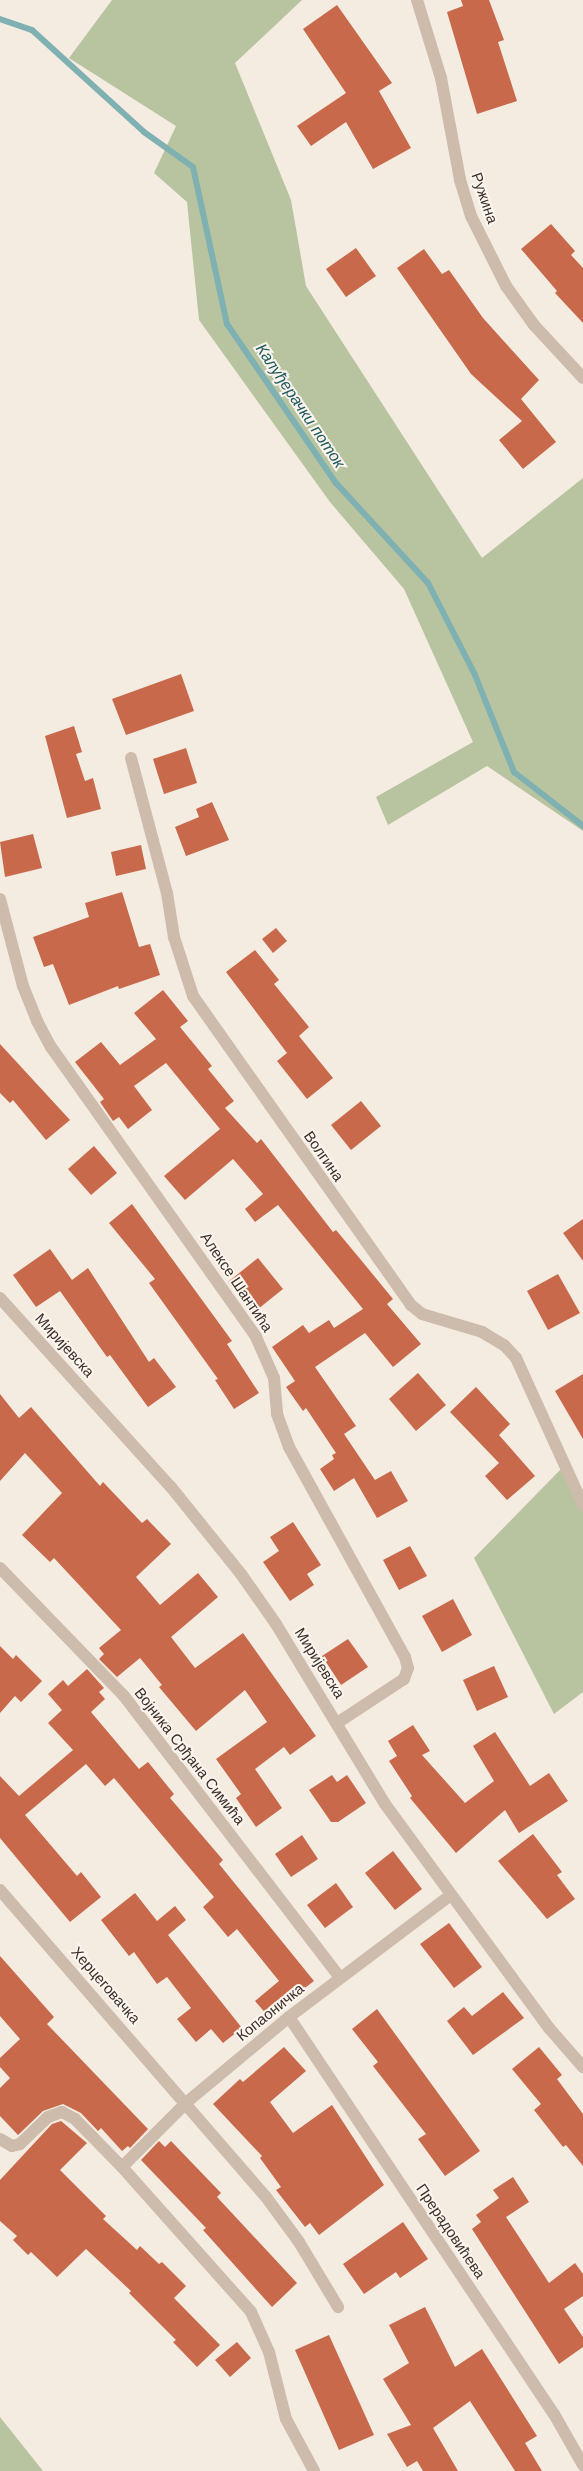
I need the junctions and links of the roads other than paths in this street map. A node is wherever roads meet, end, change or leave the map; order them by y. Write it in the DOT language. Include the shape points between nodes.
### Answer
graph roads {
  1 [pos="417,0"];
  2 [pos="583,378"];
  3 [pos="130,758"];
  4 [pos="0,899"];
  5 [pos="0,1298"];
  6 [pos="583,1505"];
  7 [pos="0,1568"];
  8 [pos="337,1723"];
  9 [pos="0,1890"];
  10 [pos="451,1895"];
  11 [pos="339,1976"];
  12 [pos="289,2017"];
  13 [pos="583,2067"];
  14 [pos="187,2102"];
  15 [pos="0,2139"];
  16 [pos="122,2167"];
  17 [pos="338,2307"];
  18 [pos="583,2465"];
  19 [pos="314,2471"];
  1 -- 2 [label="street, Ружина" via="441,78 460,180 471,216 506,286 534,325"];
  3 -- 6 [label="street, Волгина" via="162,872 174,937 193,996 411,1306 422,1314 482,1332 504,1345 516,1358"];
  4 -- 8 [label="street, Алексе Шантића" via="23,986 37,1021 57,1055 256,1337 274,1378 277,1414 289,1447 405,1657 408,1668 404,1679"];
  5 -- 8 [label="street, Миријевска" via="166,1481 235,1567 276,1624"];
  7 -- 11 [label="street, Војника Срђана Симића" via="124,1696"];
  8 -- 10 [label="street, Миријевска" via="385,1804"];
  9 -- 14 [label="street, Херцеговачка"];
  10 -- 11 [label="street, Копаоничка"];
  10 -- 13 [label="street, Миријевска" via="549,2028"];
  11 -- 12 [label="street, Копаоничка"];
  12 -- 14 [label="street, Копаоничка"];
  12 -- 18 [label="street, Прерадовићева" via="554,2414"];
  14 -- 16 [label="street, Копаоничка"];
  14 -- 17 [label="street, Херцеговачка" via="277,2212 319,2272"];
  15 -- 16 [label="street" via="12,2146 20,2144 48,2117 62,2112 75,2119"];
  16 -- 19 [label="street" via="251,2312 269,2352 286,2419"];
}
